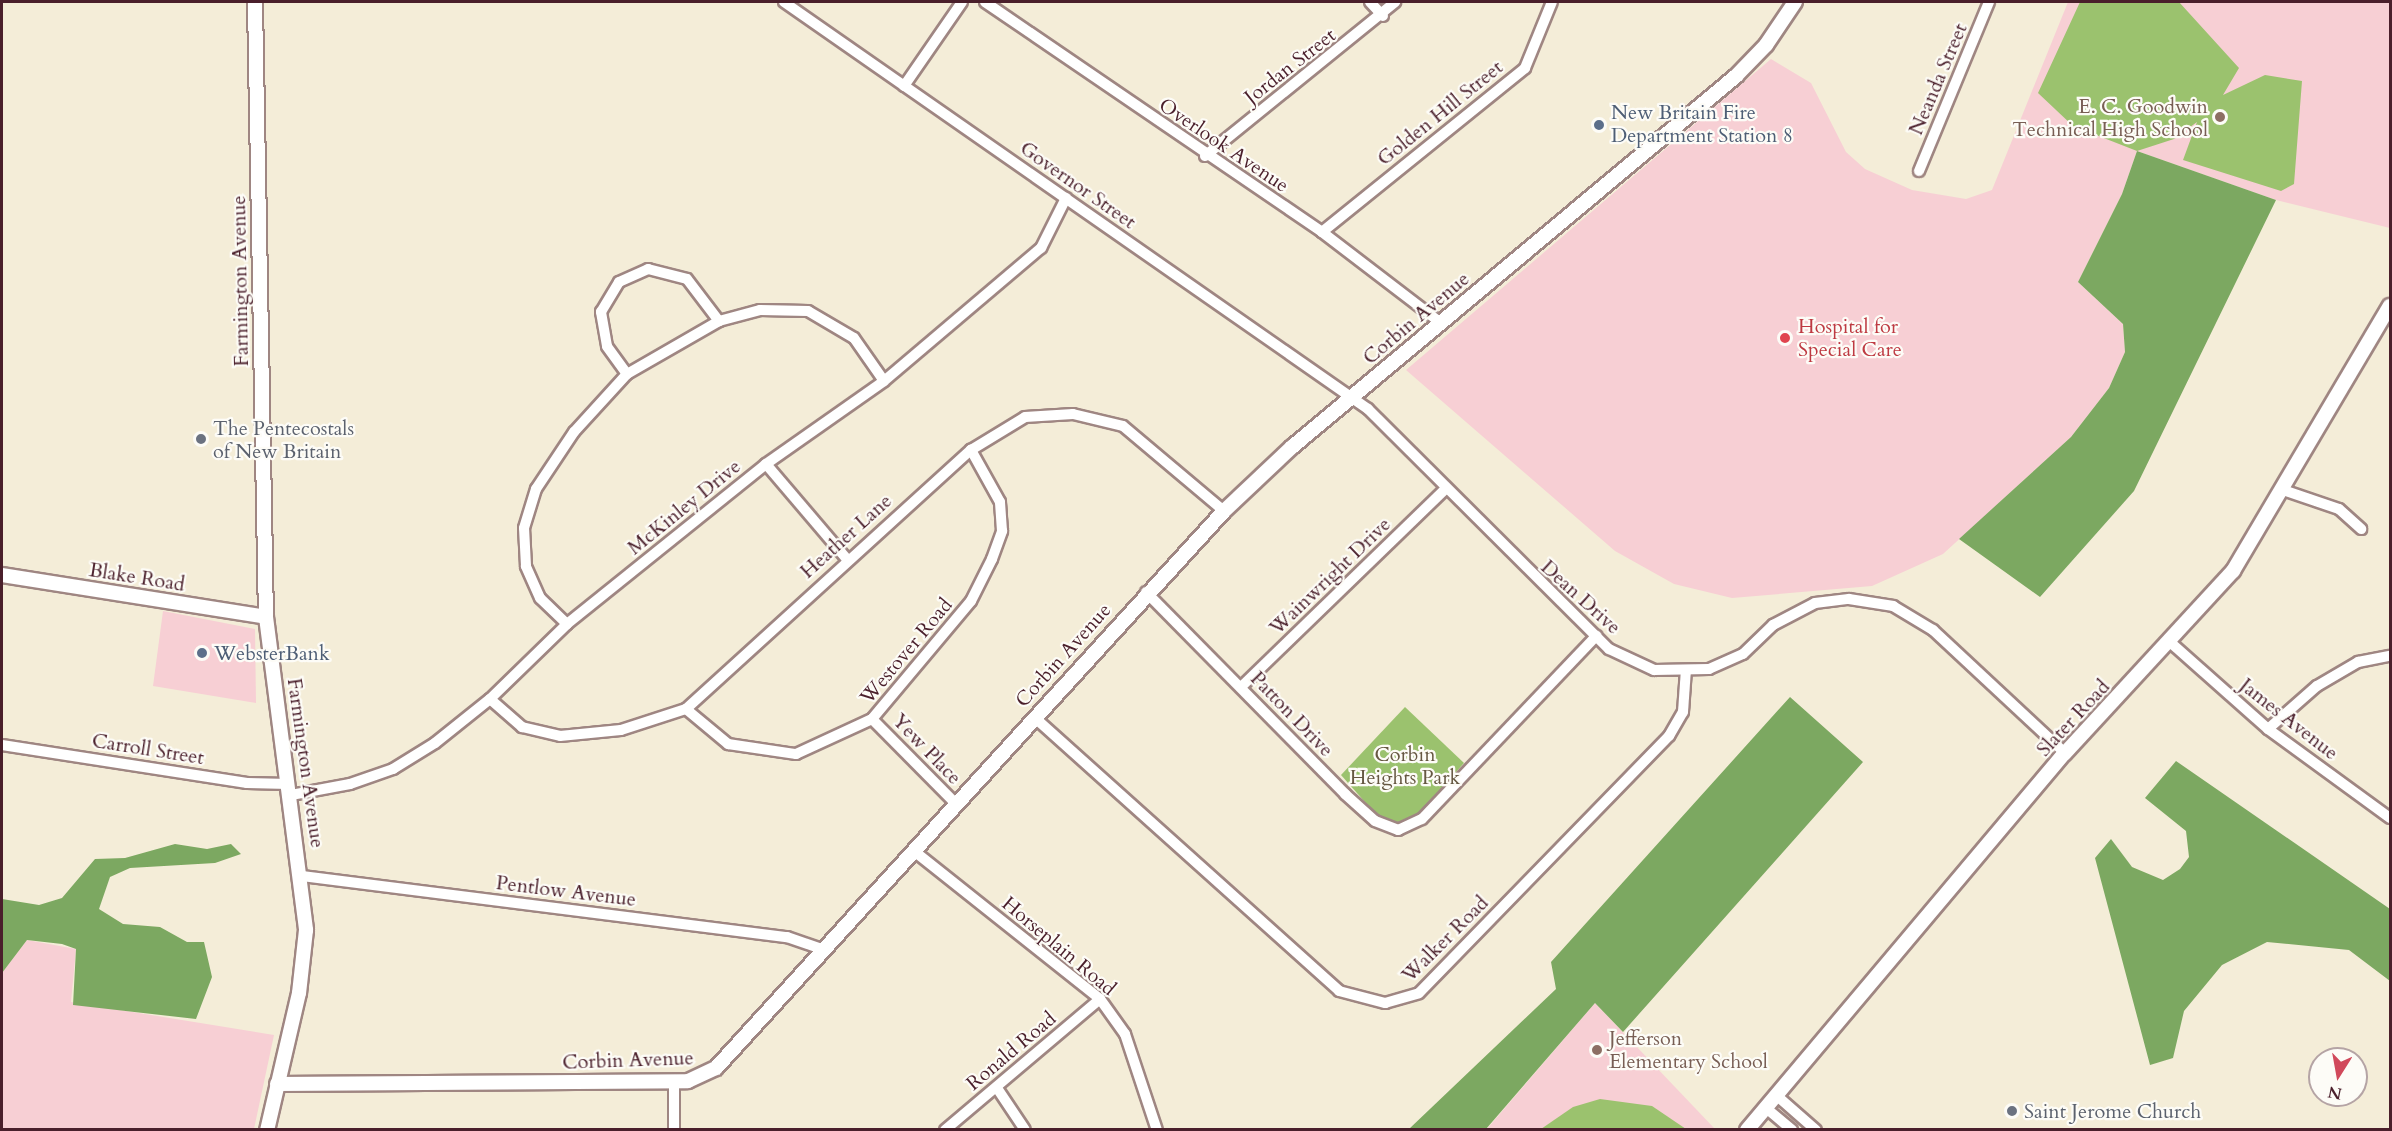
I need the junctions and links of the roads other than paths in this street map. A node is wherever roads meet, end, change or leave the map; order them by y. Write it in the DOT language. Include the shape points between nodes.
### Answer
graph roads {
  1 [pos="255,2"];
  2 [pos="784,2"];
  3 [pos="962,2"];
  4 [pos="984,2"];
  5 [pos="1370,2"];
  6 [pos="1395,2"];
  7 [pos="1552,2"];
  8 [pos="1795,2"];
  9 [pos="1989,2"];
  10 [pos="1383,16"];
  11 [pos="904,86"];
  12 [pos="1205,156"];
  13 [pos="1919,171"];
  14 [pos="1066,198"];
  15 [pos="1322,232"];
  16 [pos="2391,306"];
  17 [pos="719,321"];
  18 [pos="1441,322"];
  19 [pos="627,374"];
  20 [pos="884,381"];
  21 [pos="1350,398"];
  22 [pos="971,450"];
  23 [pos="766,464"];
  24 [pos="1444,490"];
  25 [pos="2283,490"];
  26 [pos="1224,511"];
  27 [pos="2361,529"];
  28 [pos="846,558"];
  29 [pos="2,575"];
  30 [pos="1146,592"];
  31 [pos="266,616"];
  32 [pos="567,624"];
  33 [pos="1596,636"];
  34 [pos="2170,642"];
  35 [pos="2391,656"];
  36 [pos="1686,673"];
  37 [pos="1241,687"];
  38 [pos="490,699"];
  39 [pos="686,708"];
  40 [pos="1034,717"];
  41 [pos="872,719"];
  42 [pos="2268,729"];
  43 [pos="2,745"];
  44 [pos="2065,753"];
  45 [pos="290,789"];
  46 [pos="956,804"];
  47 [pos="2391,818"];
  48 [pos="914,851"];
  49 [pos="302,876"];
  50 [pos="824,950"];
  51 [pos="1100,999"];
  52 [pos="674,1082"];
  53 [pos="277,1084"];
  54 [pos="998,1088"];
  55 [pos="1776,1095"];
  56 [pos="1766,1108"];
  57 [pos="267,1130"];
  58 [pos="674,1130"];
  59 [pos="945,1130"];
  60 [pos="1025,1130"];
  61 [pos="1157,1130"];
  62 [pos="1747,1130"];
  63 [pos="1792,1130"];
  64 [pos="1816,1130"];
  1 -- 31 [label="main road, Farmington Avenue"];
  2 -- 11 [label="street, Governor Street"];
  3 -- 11 [label="street"];
  4 -- 12 [label="street, Overlook Avenue"];
  5 -- 10 [label="street"];
  6 -- 10 [label="street, Jordan Street"];
  7 -- 15 [label="street, Golden Hill Street" via="1526,68"];
  8 -- 18 [label="main road, Corbin Avenue" via="1766,45 1736,76"];
  9 -- 13 [label="street, Neanda Street"];
  10 -- 12 [label="street, Jordan Street"];
  11 -- 14 [label="street, Governor Street"];
  12 -- 15 [label="street, Overlook Avenue"];
  14 -- 20 [label="street, McKinley Drive" via="1041,248"];
  14 -- 21 [label="street, Governor Street"];
  15 -- 18 [label="street, Overlook Avenue"];
  16 -- 25 [label="main road, Slater Road"];
  17 -- 19 [label="street"];
  17 -- 19 [label="street" via="687,279 648,269 619,282 601,312 607,346"];
  17 -- 20 [label="street" via="760,310 808,310 854,338"];
  18 -- 21 [label="main road, Corbin Avenue"];
  19 -- 32 [label="street" via="574,432 536,489 524,528 526,566 540,598"];
  20 -- 23 [label="street, McKinley Drive"];
  21 -- 24 [label="street, Dean Drive" via="1368,409"];
  21 -- 26 [label="main road, Corbin Avenue"];
  22 -- 26 [label="street, Heather Lane" via="1025,417 1073,414 1123,426"];
  22 -- 28 [label="street, Heather Lane"];
  22 -- 41 [label="street, Westover Road" via="1000,502 1002,531 993,559 971,601"];
  23 -- 28 [label="street"];
  23 -- 32 [label="street, McKinley Drive"];
  24 -- 33 [label="street, Dean Drive"];
  24 -- 37 [label="street, Wainwright Drive"];
  25 -- 27 [label="street" via="2339,509"];
  25 -- 34 [label="main road, Slater Road" via="2233,571"];
  26 -- 30 [label="main road, Corbin Avenue"];
  28 -- 39 [label="street, Heather Lane"];
  29 -- 31 [label="main road, Blake Road"];
  30 -- 37 [label="street, Patton Drive"];
  30 -- 40 [label="main road, Corbin Avenue"];
  31 -- 45 [label="main road, Farmington Avenue"];
  32 -- 38 [label="street, McKinley Drive"];
  33 -- 36 [label="street, Dean Drive" via="1638,664"];
  33 -- 37 [label="street, Patton Drive" via="1422,819 1406,830 1388,827 1363,811"];
  34 -- 42 [label="street, James Avenue"];
  34 -- 44 [label="main road, Slater Road"];
  35 -- 42 [label="street" via="2358,662 2325,681"];
  36 -- 40 [label="street, Walker Road" via="1683,712 1669,736 1419,993 1385,1003 1352,997 1330,984"];
  36 -- 44 [label="street, Dean Drive" via="1734,660 1773,625 1815,603 1849,598 1893,606 1932,630"];
  38 -- 39 [label="street, Heather Lane" via="522,727 560,736 621,730"];
  38 -- 45 [label="street, McKinley Drive" via="393,769 350,784"];
  39 -- 41 [label="street, Westover Road" via="728,744 796,754"];
  40 -- 46 [label="main road, Corbin Avenue"];
  41 -- 46 [label="street, Yew Place"];
  42 -- 47 [label="street, James Avenue"];
  43 -- 45 [label="street, Carroll Street"];
  44 -- 55 [label="main road, Slater Road"];
  45 -- 49 [label="main road, Farmington Avenue"];
  46 -- 48 [label="main road, Corbin Avenue"];
  48 -- 50 [label="main road, Corbin Avenue"];
  48 -- 51 [label="street, Horseplain Road"];
  49 -- 50 [label="street, Pentlow Avenue" via="788,937"];
  49 -- 53 [label="main road, Farmington Avenue" via="306,930 299,993"];
  50 -- 52 [label="main road, Corbin Avenue" via="716,1068 699,1078"];
  51 -- 54 [label="street, Ronald Road"];
  51 -- 61 [label="street, Horseplain Road" via="1125,1034"];
  52 -- 53 [label="main road, Corbin Avenue"];
  52 -- 58 [label="street"];
  53 -- 57 [label="main road, Farmington Avenue"];
  54 -- 59 [label="street, Ronald Road"];
  54 -- 60 [label="street"];
  55 -- 56 [label="main road, Slater Road"];
  55 -- 64 [label="street"];
  56 -- 62 [label="main road, Slater Road"];
  56 -- 63 [label="street"];
}
